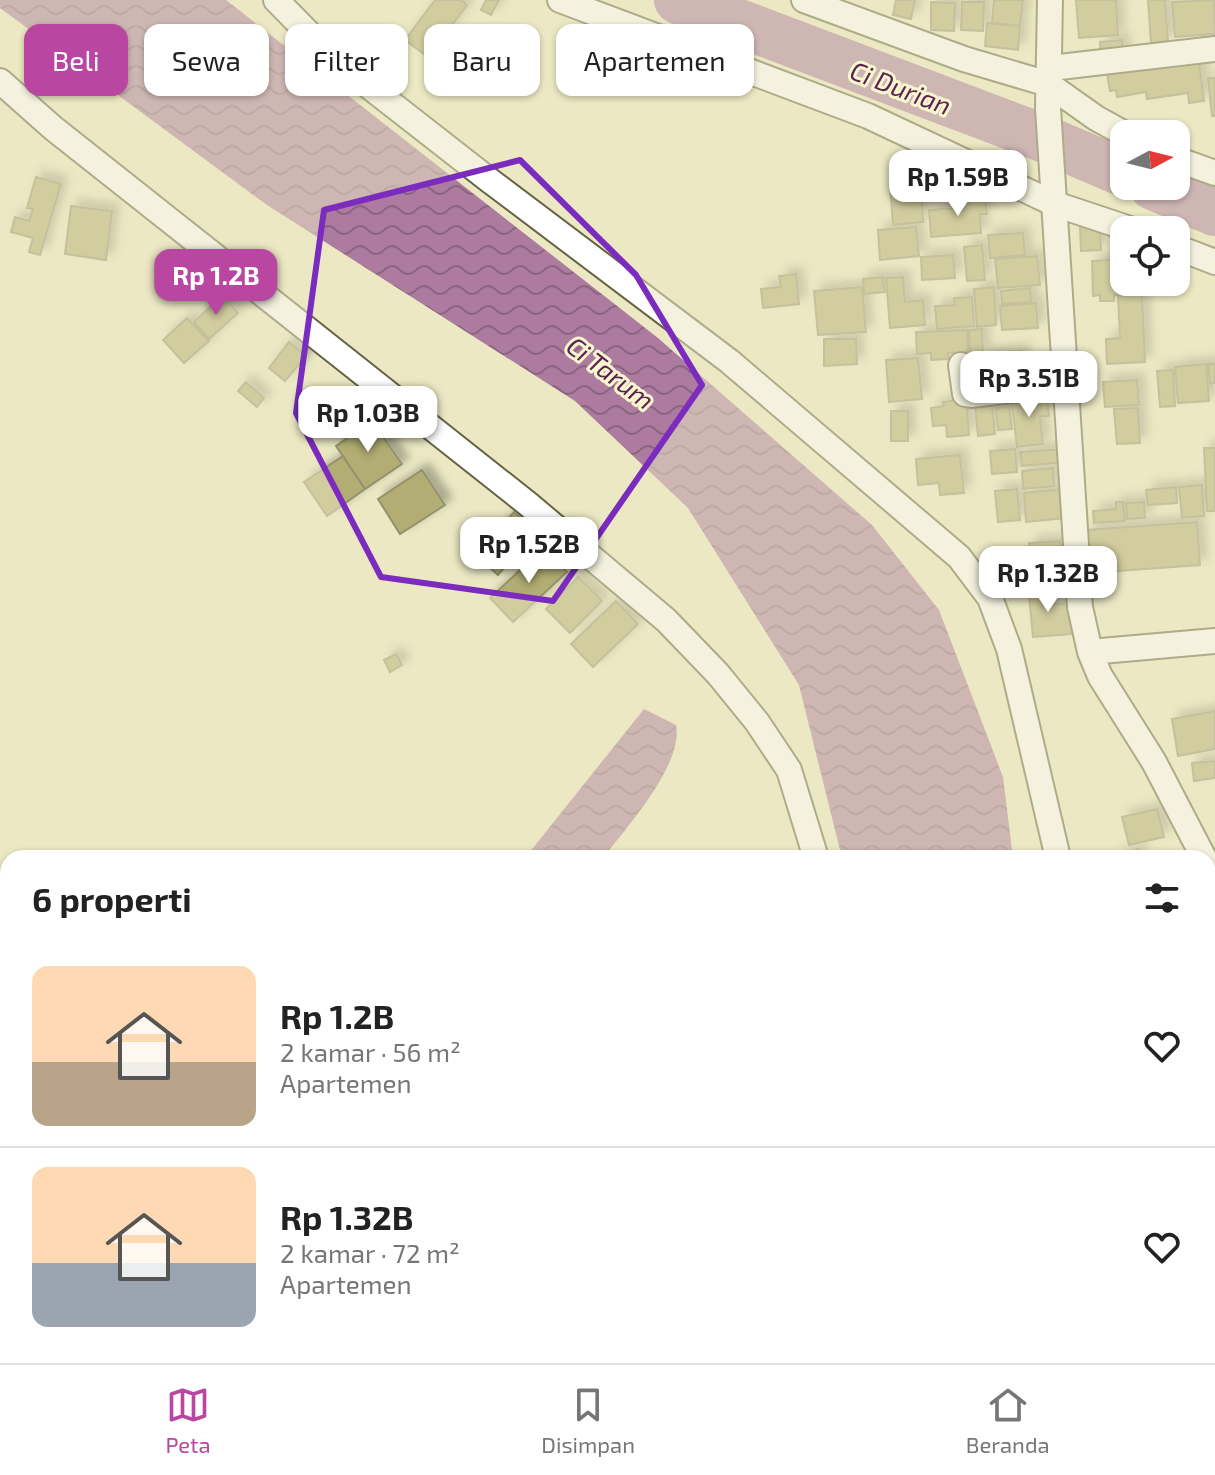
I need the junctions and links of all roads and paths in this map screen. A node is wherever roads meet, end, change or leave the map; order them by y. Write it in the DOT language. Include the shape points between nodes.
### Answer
graph roads {
  1 [pos="276,0"];
  2 [pos="560,0"];
  3 [pos="804,0"];
  4 [pos="1050,0"];
  5 [pos="1215,49"];
  6 [pos="0,81"];
  7 [pos="1049,87"];
  8 [pos="1110,126"];
  9 [pos="1190,164"];
  10 [pos="1215,173"];
  11 [pos="1054,192"];
  12 [pos="1110,219"];
  13 [pos="1190,252"];
  14 [pos="1215,262"];
  15 [pos="961,365"];
  16 [pos="1065,384"];
  17 [pos="1215,641"];
  18 [pos="1090,652"];
  19 [pos="814,850"];
  20 [pos="1056,850"];
  21 [pos="1200,850"];
  1 -- 20 [label="street" via="334,59 729,361 959,557 990,598 1009,649"];
  2 -- 11 [label="street"];
  3 -- 7 [label="street"];
  4 -- 7 [label="street"];
  5 -- 7 [label="street"];
  6 -- 19 [label="street" via="666,620 718,674 789,770"];
  7 -- 8 [label="street"];
  7 -- 11 [label="street"];
  9 -- 10 [label="street"];
  11 -- 12 [label="street"];
  11 -- 16 [label="street"];
  13 -- 14 [label="street"];
  15 -- 16 [label="street" via="965,394"];
  16 -- 18 [label="street" via="1080,607"];
  17 -- 18 [label="street"];
  18 -- 21 [label="street"];
}
